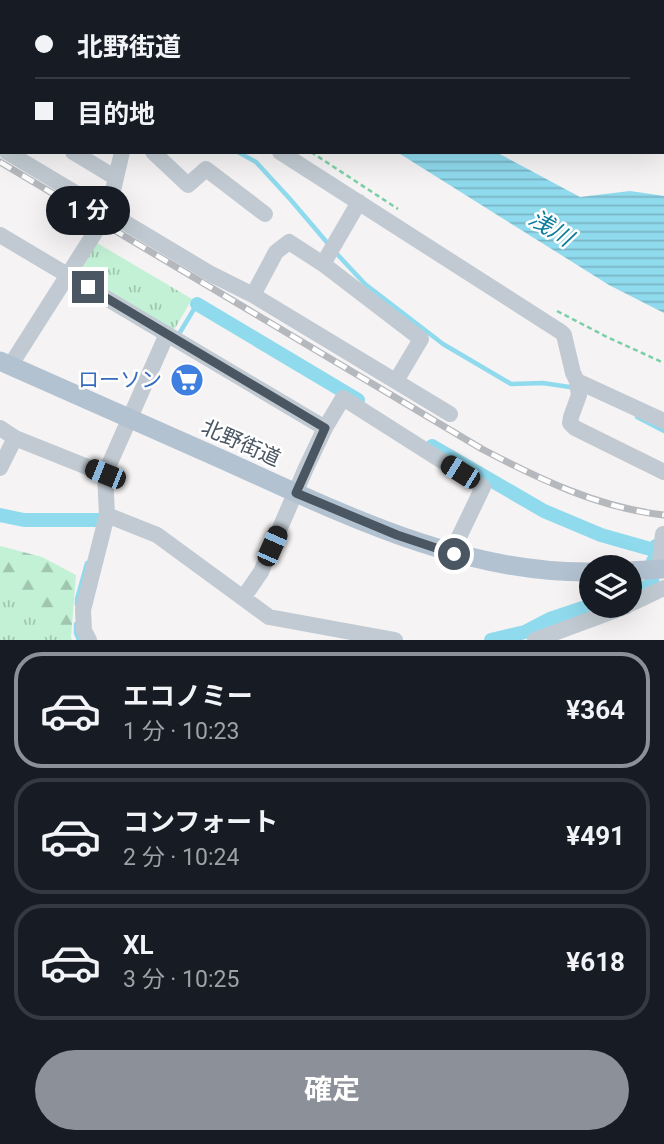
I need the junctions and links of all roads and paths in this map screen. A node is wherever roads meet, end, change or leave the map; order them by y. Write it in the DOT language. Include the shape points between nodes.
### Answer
graph roads {
  1 [pos="10,154"];
  2 [pos="76,154"];
  3 [pos="122,154"];
  4 [pos="155,154"];
  5 [pos="283,154"];
  6 [pos="116,178"];
  7 [pos="359,202"];
  8 [pos="108,212"];
  9 [pos="265,214"];
  10 [pos="0,235"];
  11 [pos="323,264"];
  12 [pos="68,276"];
  13 [pos="253,295"];
  14 [pos="569,318"];
  15 [pos="167,334"];
  16 [pos="5,363"];
  17 [pos="664,363"];
  18 [pos="577,380"];
  19 [pos="396,381"];
  20 [pos="450,414"];
  21 [pos="129,417"];
  22 [pos="664,421"];
  23 [pos="0,428"];
  24 [pos="325,428"];
  25 [pos="15,438"];
  26 [pos="0,468"];
  27 [pos="664,472"];
  28 [pos="105,474"];
  29 [pos="296,493"];
  30 [pos="107,515"];
  31 [pos="454,554"];
  32 [pos="662,560"];
  33 [pos="642,567"];
  34 [pos="579,572"];
  35 [pos="642,587"];
  36 [pos="243,598"];
  37 [pos="594,618"];
  38 [pos="89,640"];
  39 [pos="395,640"];
  40 [pos="535,640"];
  1 -- 8 [label="street"];
  2 -- 6 [label="street"];
  3 -- 6 [label="street"];
  4 -- 9 [label="street" via="188,185 206,169"];
  5 -- 7 [label="street"];
  6 -- 8 [label="street"];
  7 -- 11 [label="street"];
  7 -- 18 [label="street" via="561,331"];
  8 -- 12 [label="street"];
  8 -- 13 [label="street"];
  10 -- 12 [label="street"];
  11 -- 13 [label="street" via="289,242 276,252"];
  11 -- 19 [label="street" via="421,339"];
  12 -- 15 [label="street"];
  12 -- 16 [label="street"];
  13 -- 19 [label="street"];
  14 -- 17 [label="path"];
  15 -- 21 [label="street"];
  15 -- 24 [label="street"];
  16 -- 21 [label="main road, 北野街道"];
  18 -- 22 [label="street"];
  18 -- 27 [label="street" via="579,395 570,423"];
  19 -- 20 [label="street"];
  21 -- 28 [label="street"];
  21 -- 29 [label="main road, 北野街道"];
  23 -- 25 [label="street"];
  24 -- 29 [label="street"];
  24 -- 31 [label="street" via="343,398 483,487"];
  25 -- 26 [label="street"];
  25 -- 28 [label="street"];
  28 -- 30 [label="street"];
  29 -- 31 [label="main road, 北野街道"];
  29 -- 36 [label="street" via="261,572"];
  30 -- 36 [label="street" via="157,535"];
  30 -- 38 [label="street" via="83,610"];
  31 -- 34 [label="main road, 北野街道" via="520,567"];
  32 -- 33 [label="main road"];
  32 -- 35 [label="street"];
  36 -- 39 [label="street" via="269,617"];
  37 -- 40 [label="street"];
}
